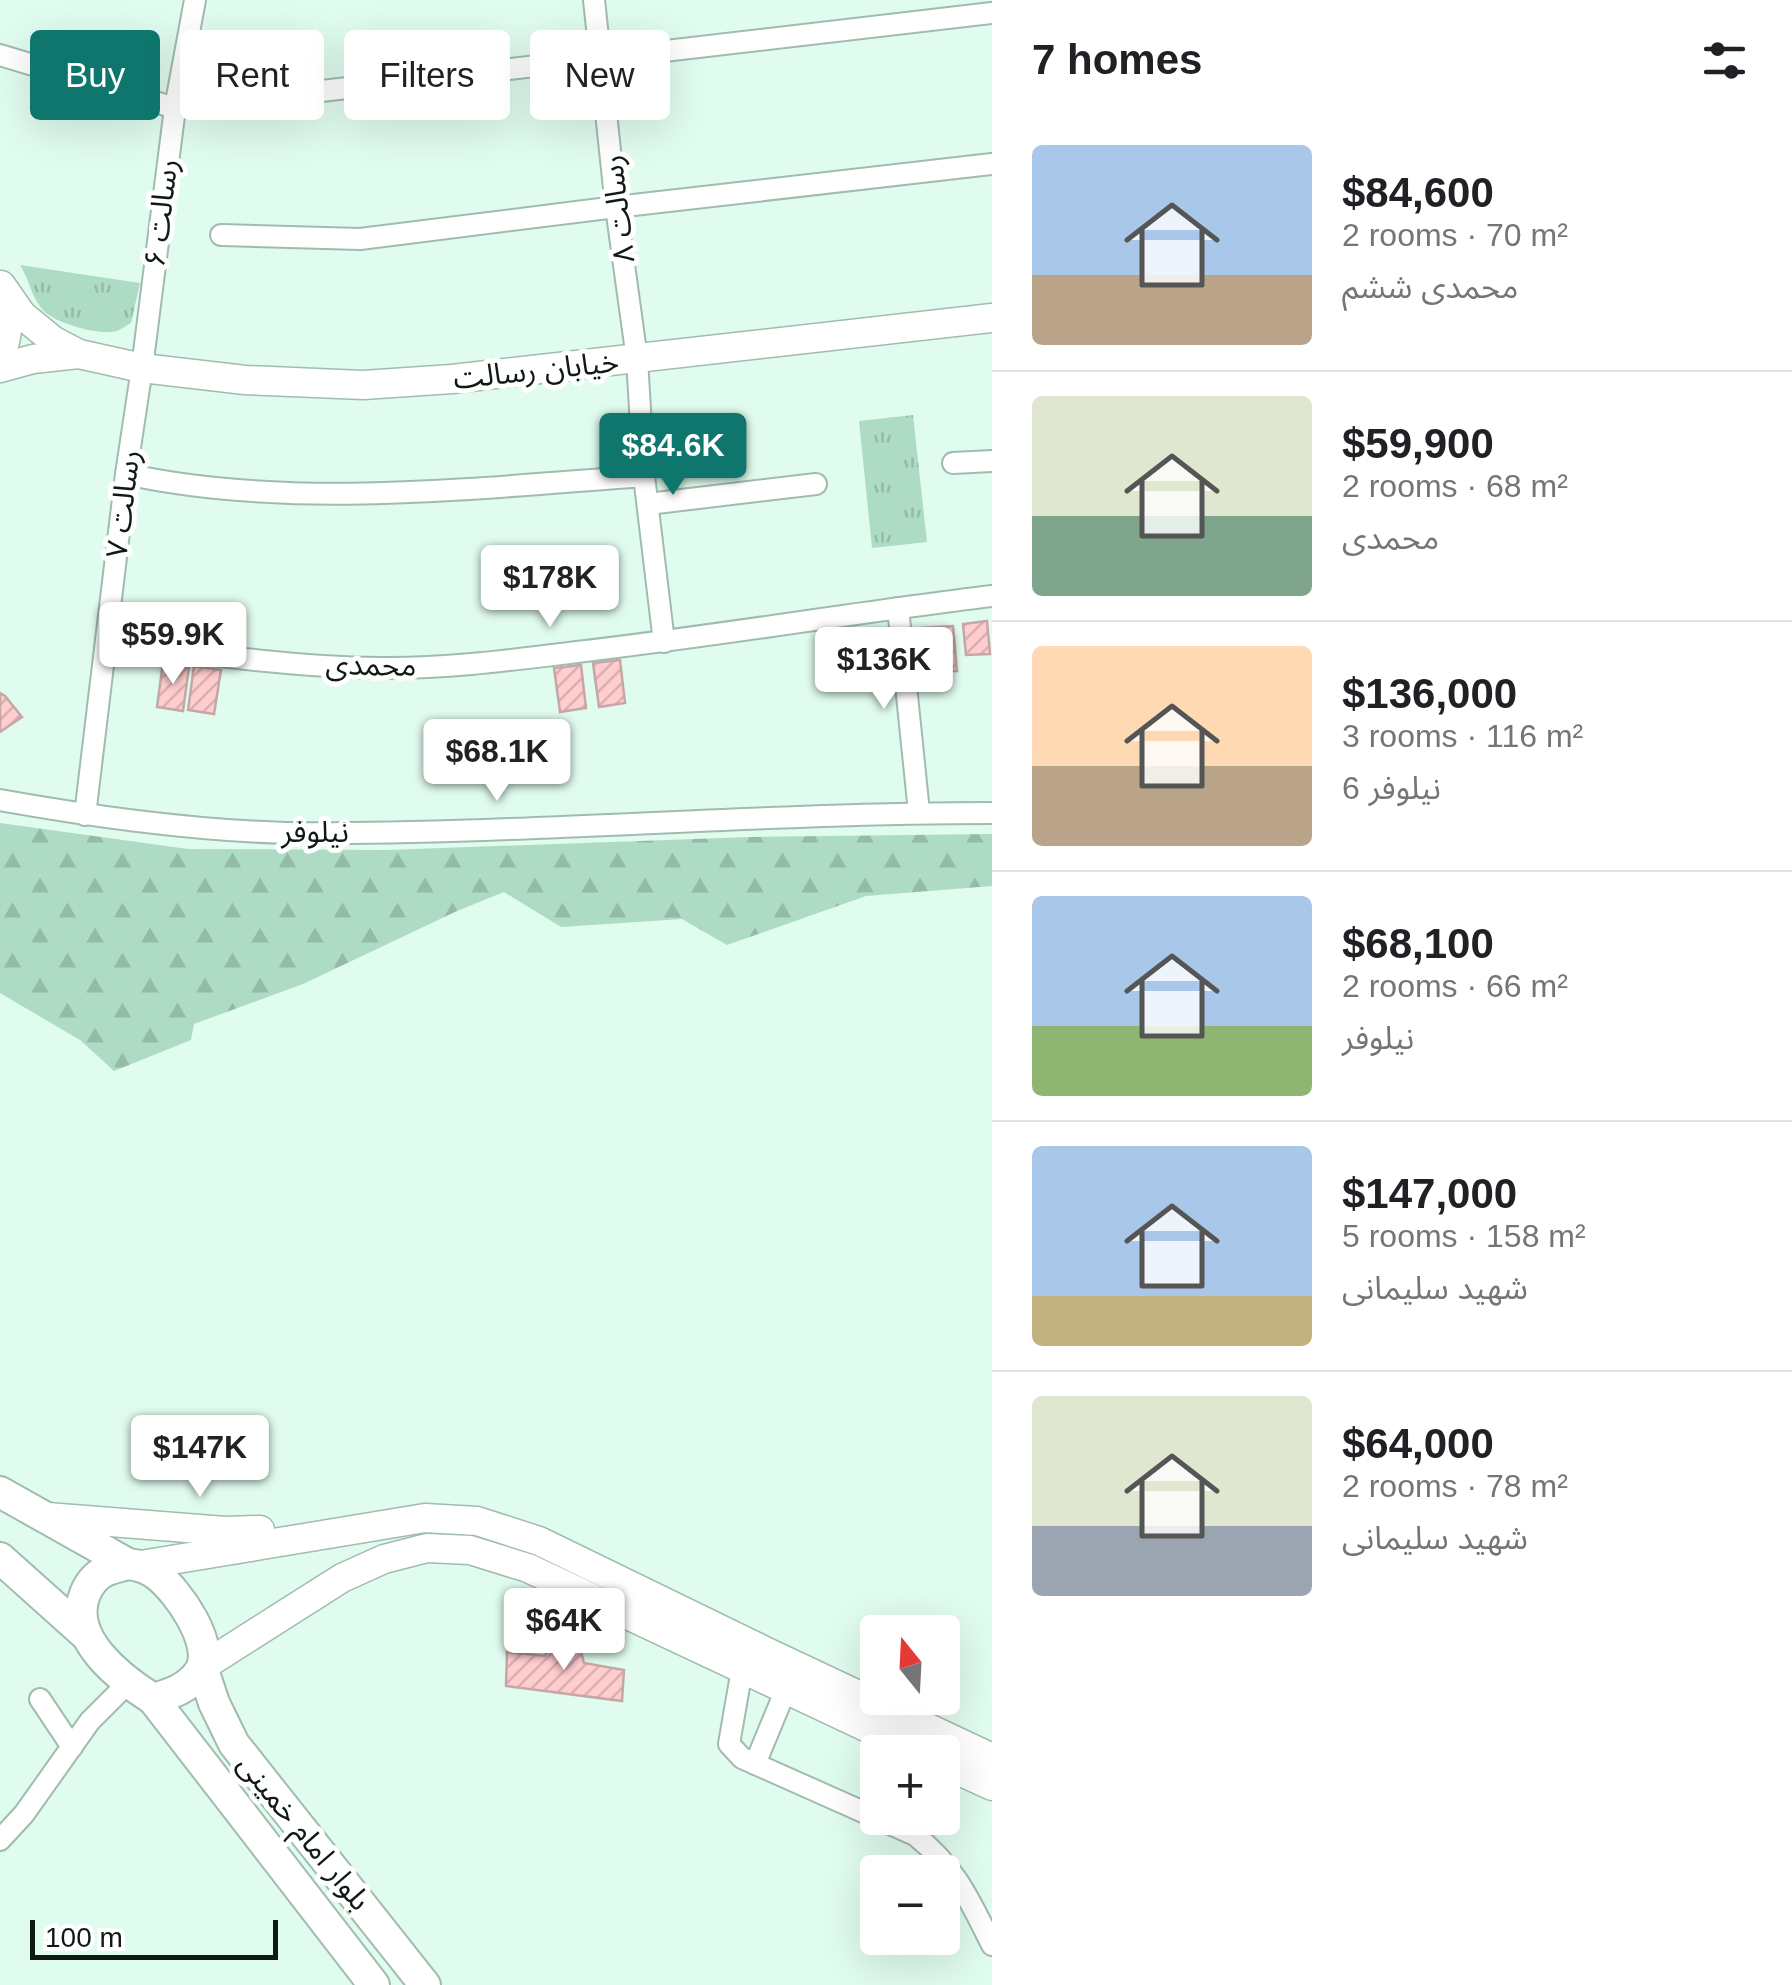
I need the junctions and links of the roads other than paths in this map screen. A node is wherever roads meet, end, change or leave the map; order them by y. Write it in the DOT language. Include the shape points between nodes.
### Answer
graph roads {
  1 [pos="195,0"];
  2 [pos="594,0"];
  3 [pos="992,13"];
  4 [pos="598,30"];
  5 [pos="670,50"];
  6 [pos="0,55"];
  7 [pos="530,66"];
  8 [pos="174,108"];
  9 [pos="607,120"];
  10 [pos="992,164"];
  11 [pos="616,207"];
  12 [pos="221,235"];
  13 [pos="0,285"];
  14 [pos="992,318"];
  15 [pos="79,354"];
  16 [pos="0,357"];
  17 [pos="637,358"];
  18 [pos="0,368"];
  19 [pos="142,368"];
  20 [pos="992,461"];
  21 [pos="953,463"];
  22 [pos="126,474"];
  23 [pos="644,476"];
  24 [pos="816,484"];
  25 [pos="648,504"];
  26 [pos="992,596"];
  27 [pos="898,608"];
  28 [pos="106,641"];
  29 [pos="664,642"];
  30 [pos="0,800"];
  31 [pos="919,812"];
  32 [pos="992,813"];
  33 [pos="85,815"];
  34 [pos="0,1492"];
  35 [pos="47,1517"];
  36 [pos="352,1529"];
  37 [pos="0,1558"];
  38 [pos="135,1565"];
  39 [pos="86,1635"];
  40 [pos="747,1658"];
  41 [pos="202,1668"];
  42 [pos="791,1678"];
  43 [pos="141,1691"];
  44 [pos="40,1699"];
  45 [pos="890,1735"];
  46 [pos="72,1746"];
  47 [pos="992,1758"];
  48 [pos="755,1764"];
  49 [pos="960,1771"];
  50 [pos="992,1786"];
  51 [pos="0,1840"];
  52 [pos="992,1945"];
  53 [pos="374,1985"];
  54 [pos="426,1985"];
  1 -- 8 [label="street, رسالت ۶"];
  2 -- 4 [label="street, ۸ رسالت"];
  3 -- 5 [label="street"];
  6 -- 8 [label="street"];
  7 -- 8 [label="street"];
  8 -- 19 [label="street, رسالت ۶"];
  9 -- 11 [label="street, ۸ رسالت"];
  10 -- 11 [label="street"];
  11 -- 12 [label="street" via="360,239"];
  11 -- 17 [label="street, ۸ رسالت"];
  13 -- 15 [label="main road" via="22,315"];
  13 -- 16 [label="main road" via="8,313"];
  14 -- 17 [label="main road, خیابان رسالت"];
  15 -- 18 [label="main road"];
  15 -- 19 [label="main road, خیابان رسالت"];
  17 -- 19 [label="main road, خیابان رسالت" via="363,385"];
  17 -- 23 [label="street, ۸ رسالت"];
  19 -- 22 [label="street, رسالت ۷"];
  20 -- 21 [label="street"];
  22 -- 23 [label="street" via="282,493 436,491"];
  22 -- 28 [label="street, رسالت ۷"];
  23 -- 25 [label="street, ۸ رسالت"];
  24 -- 25 [label="street"];
  25 -- 29 [label="street, ۸ رسالت"];
  26 -- 27 [label="street, محمدی"];
  27 -- 29 [label="street, محمدی"];
  27 -- 31 [label="street"];
  28 -- 29 [label="street, محمدی" via="381,668"];
  28 -- 33 [label="street, رسالت ۷"];
  30 -- 33 [label="street, نیلوفر"];
  31 -- 32 [label="street, نیلوفر"];
  31 -- 33 [label="street, نیلوفر" via="315,833"];
  34 -- 35 [label="highway"];
  35 -- 36 [label="main road" via="225,1531"];
  35 -- 38 [label="highway"];
  36 -- 38 [label="main road"];
  36 -- 40 [label="main road" via="425,1518 477,1521 539,1540"];
  37 -- 39 [label="highway"];
  38 -- 39 [label="highway" via="89,1583 81,1603"];
  38 -- 41 [label="highway" via="156,1573 190,1616 203,1646"];
  39 -- 43 [label="highway"];
  40 -- 41 [label="main road" via="528,1568 470,1550 427,1548 342,1578"];
  40 -- 42 [label="main road"];
  40 -- 48 [label="street" via="729,1744"];
  41 -- 43 [label="highway" via="172,1694"];
  41 -- 54 [label="highway, بلوار امام خمینی" via="234,1744"];
  42 -- 45 [label="main road"];
  42 -- 47 [label="main road"];
  42 -- 48 [label="street"];
  43 -- 46 [label="street" via="90,1721"];
  43 -- 53 [label="highway, بلوار امام خمینی"];
  44 -- 46 [label="street"];
  46 -- 51 [label="street"];
  48 -- 52 [label="street" via="914,1835 953,1871"];
  49 -- 50 [label="main road"];
}
